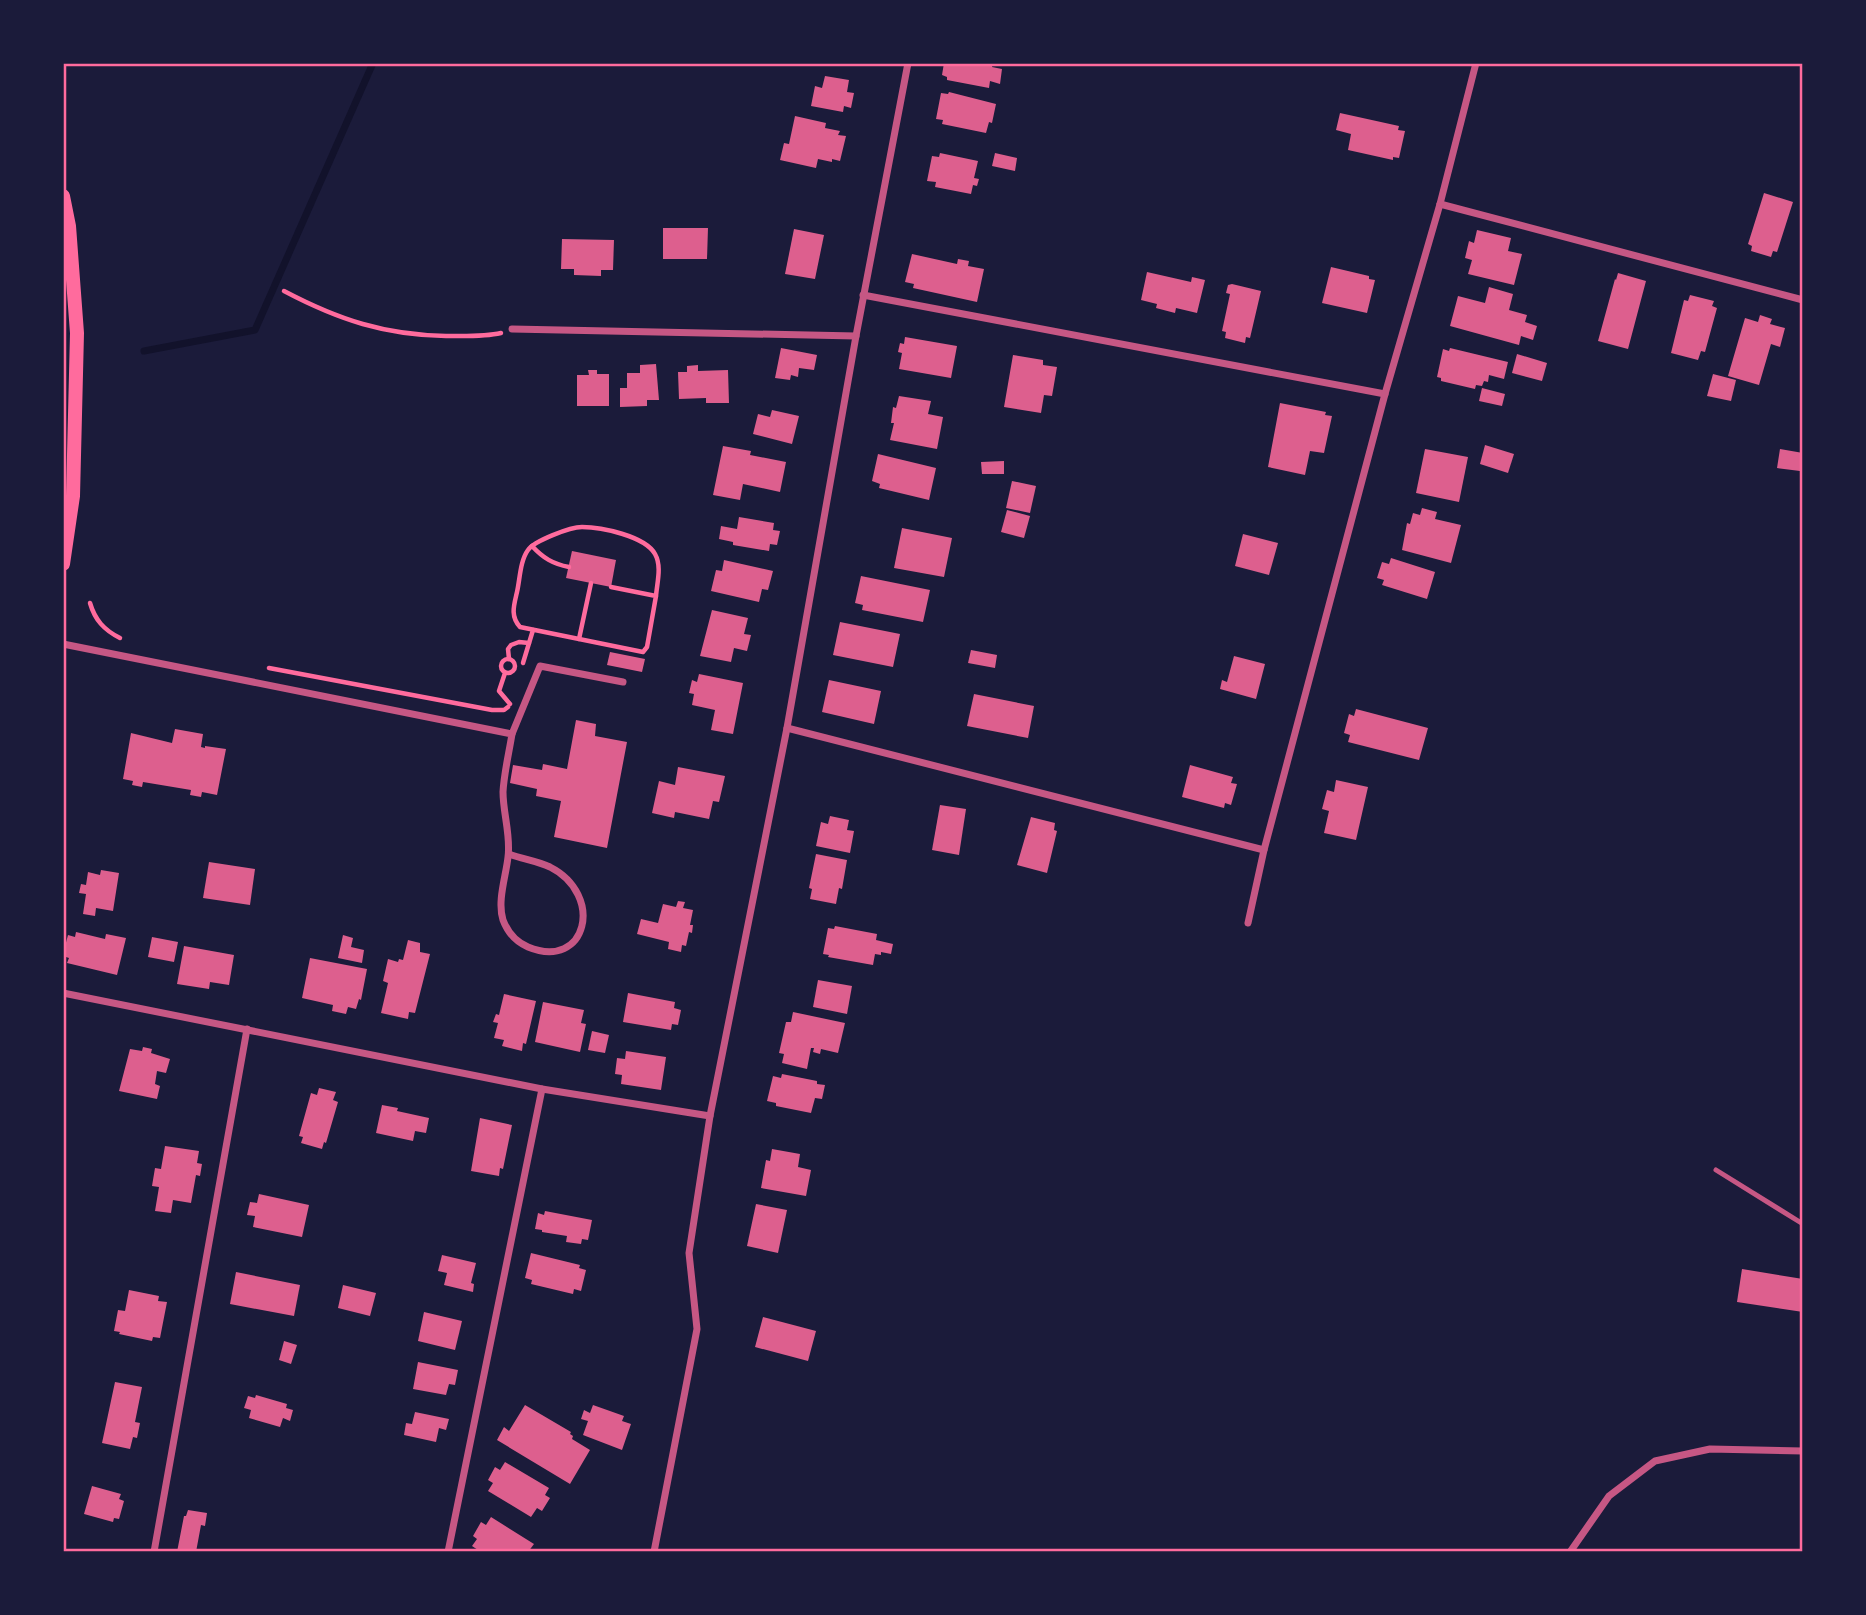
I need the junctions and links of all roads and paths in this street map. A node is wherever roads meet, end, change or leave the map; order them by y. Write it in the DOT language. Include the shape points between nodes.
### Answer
graph roads {
  1 [pos="908,63"];
  2 [pos="1476,63"];
  3 [pos="63,196"];
  4 [pos="1440,204"];
  5 [pos="284,292"];
  6 [pos="863,296"];
  7 [pos="1803,300"];
  8 [pos="512,329"];
  9 [pos="856,336"];
  10 [pos="1385,394"];
  11 [pos="532,546"];
  12 [pos="63,564"];
  13 [pos="569,567"];
  14 [pos="591,583"];
  15 [pos="611,587"];
  16 [pos="656,596"];
  17 [pos="90,603"];
  18 [pos="579,639"];
  19 [pos="127,640"];
  20 [pos="529,643"];
  21 [pos="63,644"];
  22 [pos="509,659"];
  23 [pos="260,666"];
  24 [pos="505,673"];
  25 [pos="623,682"];
  26 [pos="787,728"];
  27 [pos="512,734"];
  28 [pos="1264,850"];
  29 [pos="509,854"];
  30 [pos="1248,923"];
  31 [pos="63,993"];
  32 [pos="247,1029"];
  33 [pos="542,1089"];
  34 [pos="710,1116"];
  35 [pos="1716,1170"];
  36 [pos="1803,1224"];
  37 [pos="1803,1451"];
  38 [pos="154,1552"];
  39 [pos="448,1552"];
  40 [pos="654,1552"];
  41 [pos="1570,1552"];
  1 -- 6 [label="street"];
  2 -- 4 [label="street"];
  3 -- 12 [label="main road" via="77,333 73,496"];
  4 -- 7 [label="street"];
  4 -- 10 [label="street"];
  5 -- 8 [label="path" via="324,312 395,332 463,336"];
  6 -- 9 [label="street"];
  6 -- 10 [label="street"];
  8 -- 9 [label="street"];
  9 -- 26 [label="street"];
  10 -- 28 [label="street"];
  11 -- 13 [label="path" via="554,564"];
  11 -- 16 [label="path" via="578,527 641,541 654,551 659,564"];
  11 -- 18 [label="path" via="524,557 514,618 520,627"];
  14 -- 18 [label="path"];
  15 -- 16 [label="path"];
  16 -- 18 [label="path" via="643,652"];
  17 -- 19 [label="path" via="104,629"];
  20 -- 22 [label="path" via="511,645"];
  21 -- 27 [label="street"];
  22 -- 24 [label="path" via="501,666"];
  22 -- 24 [label="path" via="514,668"];
  23 -- 24 [label="path" via="492,710 511,705 499,691"];
  25 -- 27 [label="street" via="540,666"];
  26 -- 28 [label="street"];
  26 -- 34 [label="street"];
  27 -- 29 [label="street" via="503,791"];
  28 -- 30 [label="street"];
  29 -- 29 [label="street" via="502,919 516,941 545,952 572,943 584,920 580,895 549,867"];
  31 -- 32 [label="street"];
  32 -- 33 [label="street"];
  32 -- 38 [label="street"];
  33 -- 34 [label="street"];
  33 -- 39 [label="street"];
  34 -- 40 [label="street" via="689,1253 697,1329"];
  35 -- 36 [label="lane"];
  37 -- 41 [label="street" via="1710,1449 1655,1461 1609,1496"];
}
